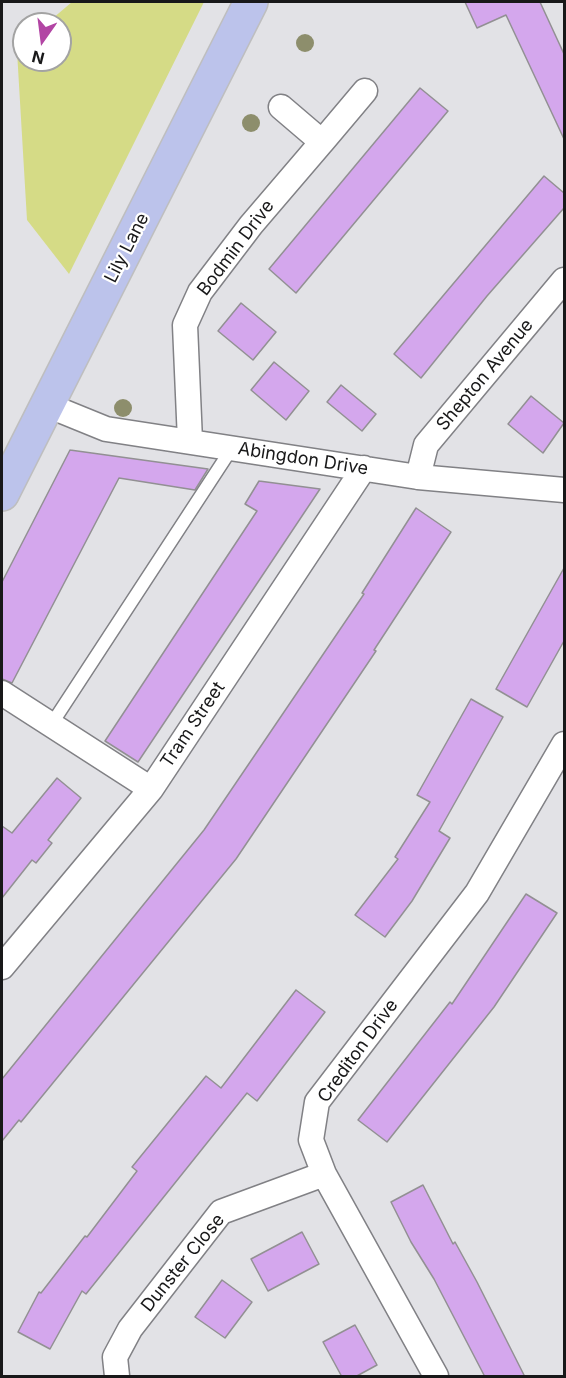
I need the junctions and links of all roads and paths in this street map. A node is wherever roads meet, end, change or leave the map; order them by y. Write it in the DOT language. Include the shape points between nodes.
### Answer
graph roads {
  1 [pos="251,2"];
  2 [pos="365,91"];
  3 [pos="281,107"];
  4 [pos="322,142"];
  5 [pos="564,279"];
  6 [pos="47,405"];
  7 [pos="190,441"];
  8 [pos="232,448"];
  9 [pos="364,468"];
  10 [pos="418,477"];
  11 [pos="564,490"];
  12 [pos="2,494"];
  13 [pos="2,693"];
  14 [pos="51,725"];
  15 [pos="564,744"];
  16 [pos="151,789"];
  17 [pos="2,967"];
  18 [pos="324,1174"];
  19 [pos="117,1377"];
  20 [pos="436,1377"];
  1 -- 6 [label="main road, Lily Lane"];
  2 -- 4 [label="street, Bodmin Drive"];
  3 -- 4 [label="street"];
  4 -- 7 [label="street, Bodmin Drive" via="206,284 184,325"];
  5 -- 10 [label="street, Shepton Avenue" via="426,445"];
  6 -- 7 [label="street, Abingdon Drive" via="106,429"];
  6 -- 12 [label="main road, Lily Lane"];
  7 -- 8 [label="street, Abingdon Drive"];
  8 -- 9 [label="street, Abingdon Drive"];
  8 -- 14 [label="lane"];
  9 -- 10 [label="street, Abingdon Drive"];
  9 -- 16 [label="street, Tram Street"];
  10 -- 11 [label="street, Abingdon Drive"];
  13 -- 14 [label="street"];
  14 -- 16 [label="street"];
  15 -- 18 [label="street, Crediton Drive" via="477,893 317,1102 311,1140"];
  16 -- 17 [label="street, Tram Street"];
  18 -- 19 [label="street, Dunster Close" via="221,1212 130,1329 115,1357"];
  18 -- 20 [label="street, Crediton Drive"];
}
